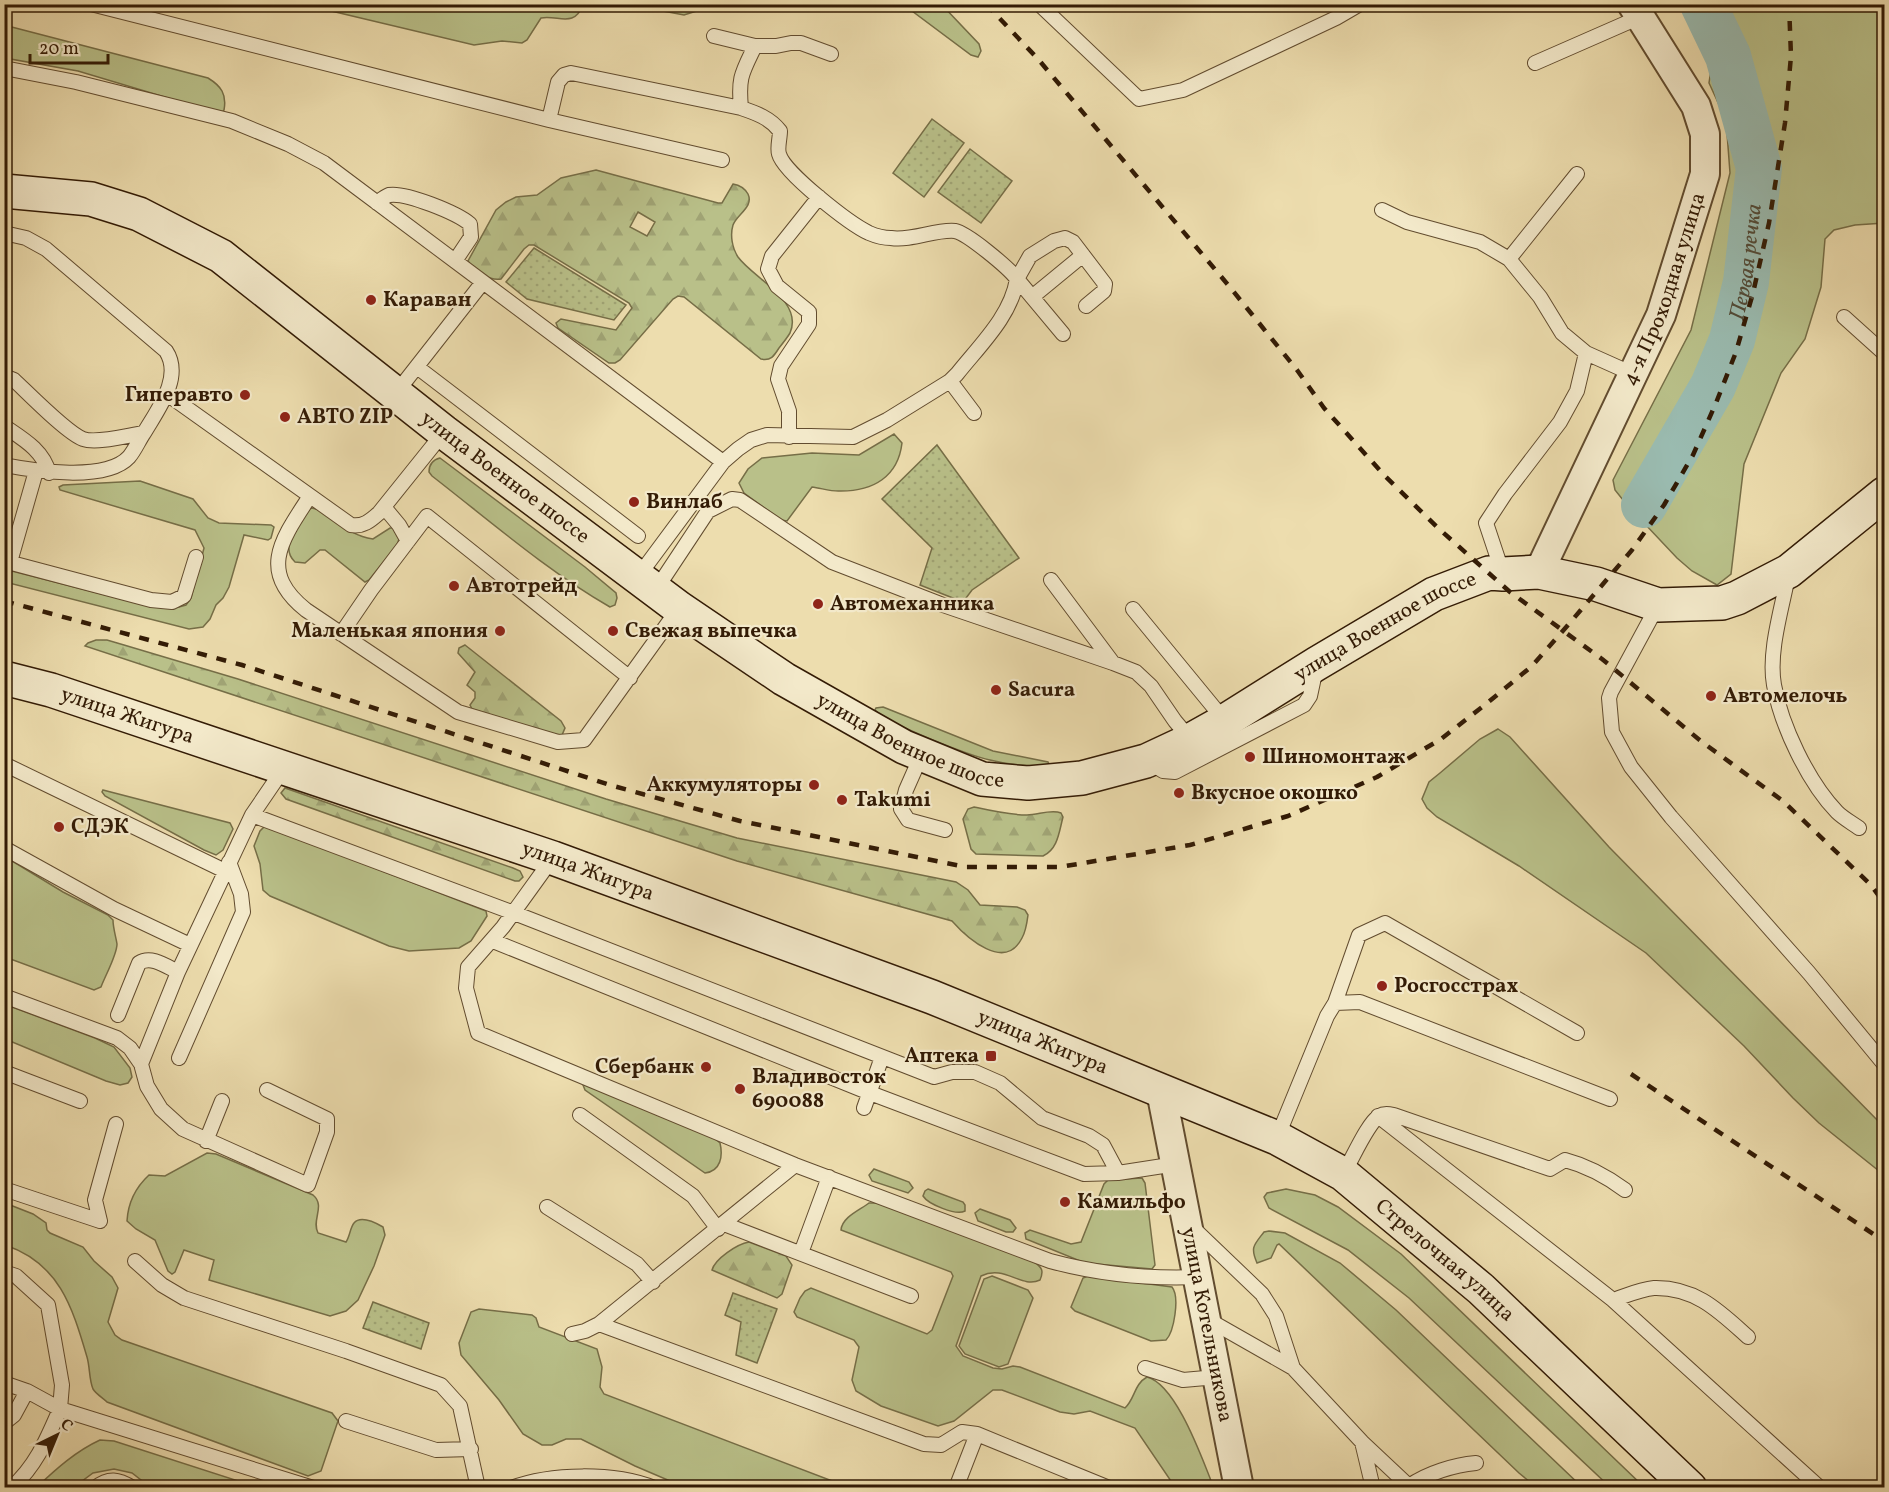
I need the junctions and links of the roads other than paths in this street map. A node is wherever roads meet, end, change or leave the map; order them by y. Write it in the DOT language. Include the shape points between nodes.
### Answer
graph roads {
  1 [pos="91,4"];
  2 [pos="1039,4"];
  3 [pos="1329,4"];
  4 [pos="1360,4"];
  5 [pos="1636,11"];
  6 [pos="1336,18"];
  7 [pos="714,36"];
  8 [pos="755,46"];
  9 [pos="831,54"];
  10 [pos="1535,63"];
  11 [pos="4,68"];
  12 [pos="741,108"];
  13 [pos="549,120"];
  14 [pos="722,160"];
  15 [pos="1577,174"];
  16 [pos="4,191"];
  17 [pos="819,197"];
  18 [pos="377,203"];
  19 [pos="1382,210"];
  20 [pos="4,233"];
  21 [pos="1083,255"];
  22 [pos="1509,259"];
  23 [pos="455,261"];
  24 [pos="1017,279"];
  25 [pos="483,282"];
  26 [pos="1032,297"];
  27 [pos="1086,306"];
  28 [pos="1844,317"];
  29 [pos="1063,333"];
  30 [pos="1884,353"];
  31 [pos="1586,354"];
  32 [pos="417,367"];
  33 [pos="1633,374"];
  34 [pos="4,376"];
  35 [pos="950,381"];
  36 [pos="396,393"];
  37 [pos="167,394"];
  38 [pos="974,413"];
  39 [pos="4,426"];
  40 [pos="444,432"];
  41 [pos="144,433"];
  42 [pos="789,436"];
  43 [pos="723,462"];
  44 [pos="4,465"];
  45 [pos="43,472"];
  46 [pos="1884,494"];
  47 [pos="310,496"];
  48 [pos="384,507"];
  49 [pos="638,536"];
  50 [pos="408,541"];
  51 [pos="196,557"];
  52 [pos="7,561"];
  53 [pos="1789,571"];
  54 [pos="1539,572"];
  55 [pos="1503,574"];
  56 [pos="1051,580"];
  57 [pos="657,592"];
  58 [pos="1658,605"];
  59 [pos="1133,609"];
  60 [pos="341,634"];
  61 [pos="1113,663"];
  62 [pos="1316,664"];
  63 [pos="4,678"];
  64 [pos="630,678"];
  65 [pos="1225,721"];
  66 [pos="1191,740"];
  67 [pos="921,756"];
  68 [pos="1146,761"];
  69 [pos="4,764"];
  70 [pos="285,767"];
  71 [pos="252,815"];
  72 [pos="1859,828"];
  73 [pos="945,830"];
  74 [pos="4,848"];
  75 [pos="552,858"];
  76 [pos="227,867"];
  77 [pos="514,913"];
  78 [pos="493,941"];
  79 [pos="190,945"];
  80 [pos="178,972"];
  81 [pos="4,996"];
  82 [pos="1335,1003"];
  83 [pos="118,1015"];
  84 [pos="1577,1033"];
  85 [pos="882,1057"];
  86 [pos="178,1058"];
  87 [pos="141,1064"];
  88 [pos="1884,1064"];
  89 [pos="4,1072"];
  90 [pos="267,1090"];
  91 [pos="1161,1091"];
  92 [pos="870,1093"];
  93 [pos="1610,1099"];
  94 [pos="80,1101"];
  95 [pos="222,1101"];
  96 [pos="864,1107"];
  97 [pos="580,1115"];
  98 [pos="1378,1116"];
  99 [pos="116,1124"];
  100 [pos="1277,1138"];
  101 [pos="206,1141"];
  102 [pos="1176,1164"];
  103 [pos="795,1165"];
  104 [pos="1118,1173"];
  105 [pos="1343,1174"];
  106 [pos="829,1178"];
  107 [pos="4,1190"];
  108 [pos="1625,1190"];
  109 [pos="547,1207"];
  110 [pos="1187,1222"];
  111 [pos="721,1226"];
  112 [pos="801,1253"];
  113 [pos="135,1262"];
  114 [pos="4,1272"];
  115 [pos="1198,1277"];
  116 [pos="653,1282"];
  117 [pos="911,1296"];
  118 [pos="1613,1300"];
  119 [pos="1205,1318"];
  120 [pos="598,1324"];
  121 [pos="572,1334"];
  122 [pos="1748,1337"];
  123 [pos="1145,1368"];
  124 [pos="1293,1368"];
  125 [pos="1217,1377"];
  126 [pos="4,1383"];
  127 [pos="27,1390"];
  128 [pos="60,1409"];
  129 [pos="346,1421"];
  130 [pos="4,1423"];
  131 [pos="977,1434"];
  132 [pos="1362,1442"];
  133 [pos="471,1449"];
  134 [pos="1476,1462"];
  135 [pos="1078,1482"];
  136 [pos="1410,1487"];
  137 [pos="11,1488"];
  138 [pos="95,1488"];
  139 [pos="133,1488"];
  140 [pos="314,1488"];
  141 [pos="478,1488"];
  142 [pos="511,1488"];
  143 [pos="654,1488"];
  144 [pos="956,1488"];
  145 [pos="1109,1488"];
  146 [pos="1239,1488"];
  147 [pos="1373,1488"];
  148 [pos="1690,1488"];
  149 [pos="1820,1488"];
  1 -- 13 [label="lane"];
  2 -- 6 [label="lane" via="1139,99 1183,90"];
  3 -- 6 [label="lane"];
  4 -- 6 [label="lane"];
  5 -- 10 [label="lane"];
  5 -- 33 [label="street, 4-я Проходная улица" via="1696,106 1706,134 1705,174 1661,315"];
  7 -- 8 [label="lane"];
  8 -- 9 [label="lane" via="801,43"];
  8 -- 12 [label="lane" via="738,84"];
  11 -- 18 [label="lane" via="232,121 309,154"];
  12 -- 13 [label="lane" via="572,73 558,82"];
  12 -- 17 [label="lane" via="776,125 780,131 778,154"];
  13 -- 14 [label="lane"];
  15 -- 22 [label="lane"];
  16 -- 36 [label="main road, улица Военное шоссе" via="91,199 139,214 221,256"];
  17 -- 24 [label="lane" via="878,236 900,239 960,233 1007,267"];
  17 -- 42 [label="lane" via="772,256 768,269 777,286 810,317 779,373 789,411"];
  18 -- 23 [label="lane"];
  18 -- 23 [label="lane" via="390,195 400,195 466,220 471,237"];
  19 -- 22 [label="lane" via="1417,226 1480,242"];
  20 -- 37 [label="lane" via="26,238 46,249 166,351 172,360"];
  21 -- 24 [label="lane" via="1065,238 1054,241 1030,256"];
  21 -- 26 [label="lane"];
  21 -- 27 [label="lane" via="1105,284 1104,291"];
  22 -- 31 [label="lane" via="1540,297 1562,333"];
  23 -- 25 [label="lane"];
  24 -- 26 [label="lane"];
  24 -- 35 [label="lane" via="1009,306"];
  25 -- 32 [label="lane"];
  25 -- 43 [label="lane"];
  26 -- 29 [label="lane"];
  28 -- 30 [label="lane"];
  31 -- 33 [label="lane"];
  31 -- 55 [label="lane" via="1577,391 1560,422 1486,523"];
  32 -- 36 [label="lane"];
  32 -- 49 [label="lane"];
  33 -- 54 [label="street, 4-я Проходная улица"];
  34 -- 41 [label="lane" via="14,380 70,432 84,439"];
  35 -- 38 [label="lane"];
  35 -- 42 [label="lane" via="853,437"];
  36 -- 40 [label="main road, улица Военное шоссе"];
  37 -- 41 [label="lane"];
  37 -- 47 [label="lane"];
  39 -- 45 [label="lane" via="37,450 46,462"];
  40 -- 48 [label="lane"];
  40 -- 57 [label="main road, улица Военное шоссе"];
  41 -- 45 [label="lane" via="130,456 110,468"];
  42 -- 43 [label="lane" via="767,435 751,440"];
  43 -- 57 [label="lane"];
  44 -- 45 [label="lane"];
  45 -- 52 [label="lane"];
  46 -- 53 [label="main road, улица Военное шоссе"];
  47 -- 48 [label="lane" via="351,525 366,523"];
  47 -- 60 [label="lane" via="286,534 278,575 290,597"];
  48 -- 50 [label="lane"];
  50 -- 60 [label="lane"];
  50 -- 64 [label="lane" via="427,516"];
  51 -- 52 [label="lane" via="184,596 172,602 151,600"];
  53 -- 58 [label="main road, улица Военное шоссе" via="1722,603"];
  53 -- 72 [label="lane" via="1774,650 1773,684 1789,734 1807,772 1837,813"];
  54 -- 55 [label="main road, улица Военное шоссе"];
  54 -- 58 [label="main road, улица Военное шоссе" via="1596,584"];
  55 -- 62 [label="main road, улица Военное шоссе" via="1489,573 1434,594"];
  56 -- 61 [label="lane"];
  57 -- 61 [label="lane" via="708,511 732,499 740,500 832,562"];
  57 -- 64 [label="lane"];
  57 -- 67 [label="main road, улица Военное шоссе" via="784,679"];
  58 -- 88 [label="lane" via="1609,698 1612,732 1631,767 1671,817"];
  59 -- 65 [label="lane"];
  60 -- 64 [label="lane" via="458,712 558,742 589,736"];
  61 -- 66 [label="lane" via="1136,672 1151,686"];
  62 -- 65 [label="main road, улица Военное шоссе"];
  62 -- 68 [label="lane" via="1310,696 1304,705 1175,772 1163,771"];
  63 -- 70 [label="main road, улица Жигура"];
  65 -- 66 [label="main road, улица Военное шоссе"];
  66 -- 68 [label="main road, улица Военное шоссе"];
  67 -- 68 [label="main road, улица Военное шоссе" via="982,779 1028,783 1082,778"];
  67 -- 73 [label="lane" via="901,809 908,820"];
  69 -- 76 [label="lane"];
  70 -- 71 [label="lane"];
  70 -- 75 [label="main road, улица Жигура"];
  71 -- 76 [label="lane"];
  71 -- 77 [label="lane"];
  74 -- 79 [label="lane" via="114,909"];
  75 -- 77 [label="lane"];
  75 -- 91 [label="main road, улица Жигура" via="932,997"];
  76 -- 79 [label="lane"];
  76 -- 86 [label="lane" via="241,894 243,912"];
  77 -- 78 [label="lane"];
  77 -- 85 [label="lane"];
  78 -- 92 [label="lane"];
  78 -- 103 [label="lane" via="468,967 466,988 478,1033"];
  79 -- 80 [label="lane"];
  80 -- 83 [label="lane" via="152,960 140,963"];
  80 -- 87 [label="lane"];
  81 -- 87 [label="lane" via="117,1038"];
  82 -- 84 [label="lane" via="1359,935 1385,923"];
  82 -- 93 [label="lane" via="1360,1002"];
  82 -- 100 [label="lane"];
  85 -- 92 [label="lane"];
  85 -- 104 [label="lane" via="934,1077 975,1072 1000,1083 1042,1118 1103,1145"];
  87 -- 101 [label="lane" via="147,1086 161,1109 183,1129"];
  89 -- 94 [label="lane"];
  90 -- 101 [label="lane" via="327,1119 327,1132 308,1185"];
  91 -- 100 [label="main road, Стрелочная улица"];
  91 -- 102 [label="street, улица Котельникова"];
  92 -- 96 [label="lane"];
  92 -- 104 [label="lane" via="1084,1174"];
  95 -- 101 [label="lane"];
  97 -- 111 [label="lane" via="693,1196"];
  98 -- 105 [label="lane"];
  98 -- 108 [label="lane" via="1394,1115 1550,1169 1565,1160 1584,1165"];
  98 -- 118 [label="lane"];
  99 -- 107 [label="lane" via="95,1200 100,1221"];
  100 -- 105 [label="main road, Стрелочная улица"];
  102 -- 104 [label="lane"];
  102 -- 110 [label="street, улица Котельникова"];
  103 -- 106 [label="lane"];
  103 -- 111 [label="lane"];
  105 -- 148 [label="main road, Стрелочная улица" via="1480,1289"];
  106 -- 112 [label="lane"];
  106 -- 115 [label="lane" via="1079,1269 1163,1279"];
  109 -- 116 [label="lane" via="637,1264"];
  110 -- 115 [label="street, улица Котельникова"];
  110 -- 124 [label="lane" via="1262,1294 1276,1316"];
  111 -- 112 [label="lane"];
  111 -- 116 [label="lane"];
  112 -- 117 [label="lane"];
  113 -- 133 [label="lane" via="184,1298 441,1385 460,1406"];
  114 -- 128 [label="lane" via="16,1276 48,1305 62,1386"];
  115 -- 119 [label="street, улица Котельникова"];
  116 -- 120 [label="lane"];
  118 -- 122 [label="lane" via="1653,1288 1683,1292 1710,1303"];
  118 -- 149 [label="lane"];
  119 -- 124 [label="lane"];
  119 -- 125 [label="street, улица Котельникова"];
  120 -- 121 [label="lane"];
  120 -- 131 [label="lane" via="924,1444 941,1445 962,1432"];
  123 -- 125 [label="lane" via="1183,1380"];
  124 -- 132 [label="lane"];
  125 -- 146 [label="street, улица Котельникова"];
  126 -- 127 [label="lane"];
  127 -- 128 [label="lane"];
  127 -- 130 [label="lane" via="14,1415"];
  128 -- 137 [label="lane" via="40,1454"];
  128 -- 140 [label="lane"];
  129 -- 133 [label="lane" via="436,1450"];
  131 -- 135 [label="lane"];
  131 -- 144 [label="lane"];
  132 -- 136 [label="lane"];
  132 -- 147 [label="lane"];
  133 -- 141 [label="lane"];
  134 -- 136 [label="lane" via="1459,1464"];
  135 -- 145 [label="lane"];
  138 -- 139 [label="lane" via="112,1479"];
  142 -- 143 [label="lane" via="530,1480 617,1477"];
}
